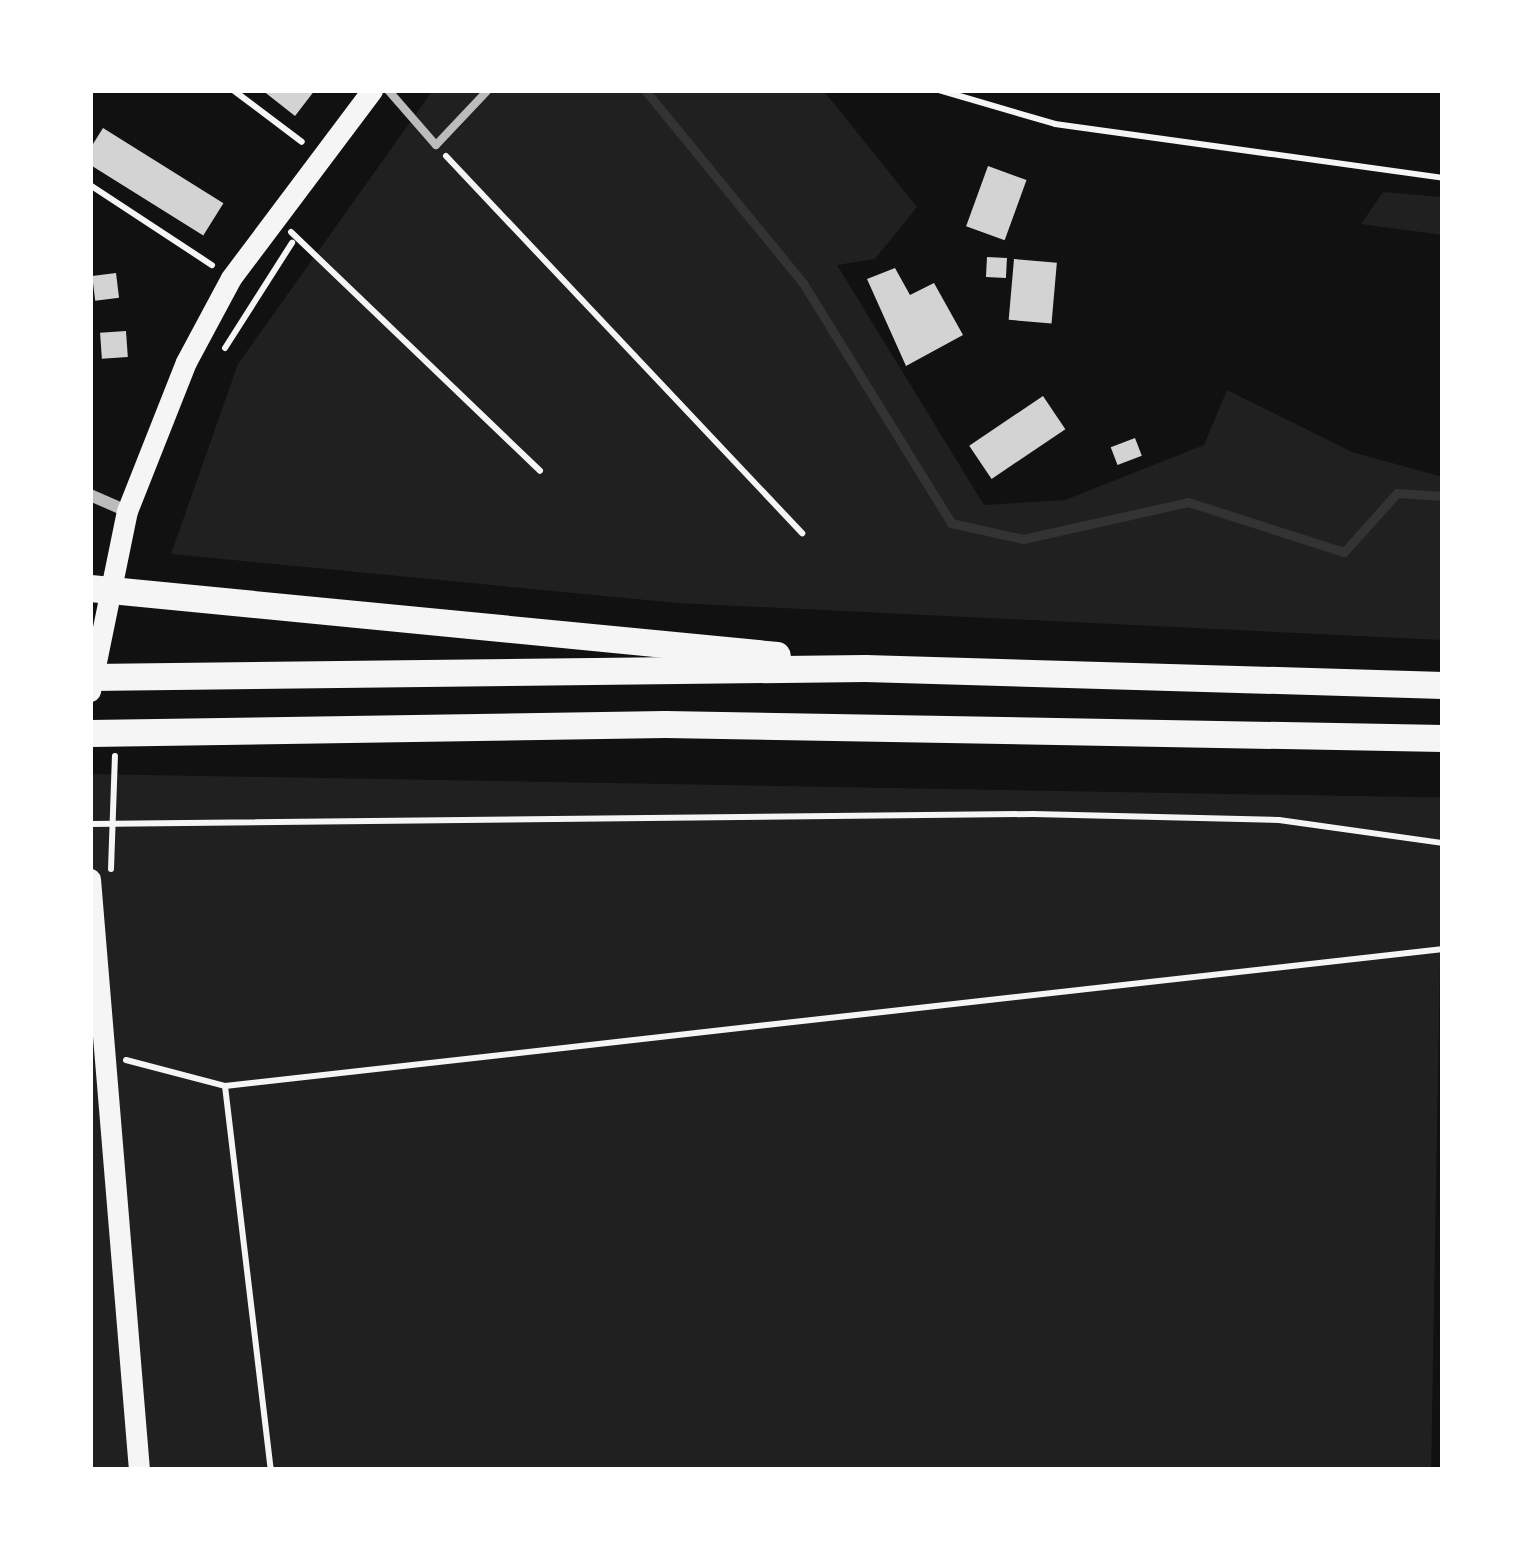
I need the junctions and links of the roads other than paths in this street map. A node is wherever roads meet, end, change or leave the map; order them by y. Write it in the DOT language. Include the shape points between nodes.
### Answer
graph roads {
  1 [pos="372,90"];
  2 [pos="388,90"];
  3 [pos="487,91"];
  4 [pos="90,495"];
  5 [pos="127,511"];
  6 [pos="90,587"];
  7 [pos="865,668"];
  8 [pos="90,677"];
  9 [pos="1443,685"];
  10 [pos="90,691"];
  11 [pos="90,733"];
  12 [pos="1443,738"];
  13 [pos="90,879"];
  14 [pos="139,1470"];
  1 -- 5 [label="main road" via="276,217 186,362"];
  2 -- 3 [label="lane" via="436,145"];
  4 -- 5 [label="street"];
  5 -- 10 [label="main road"];
  6 -- 7 [label="highway"];
  7 -- 8 [label="highway"];
  7 -- 9 [label="highway"];
  11 -- 12 [label="highway" via="710,724"];
  13 -- 14 [label="main road"];
}
